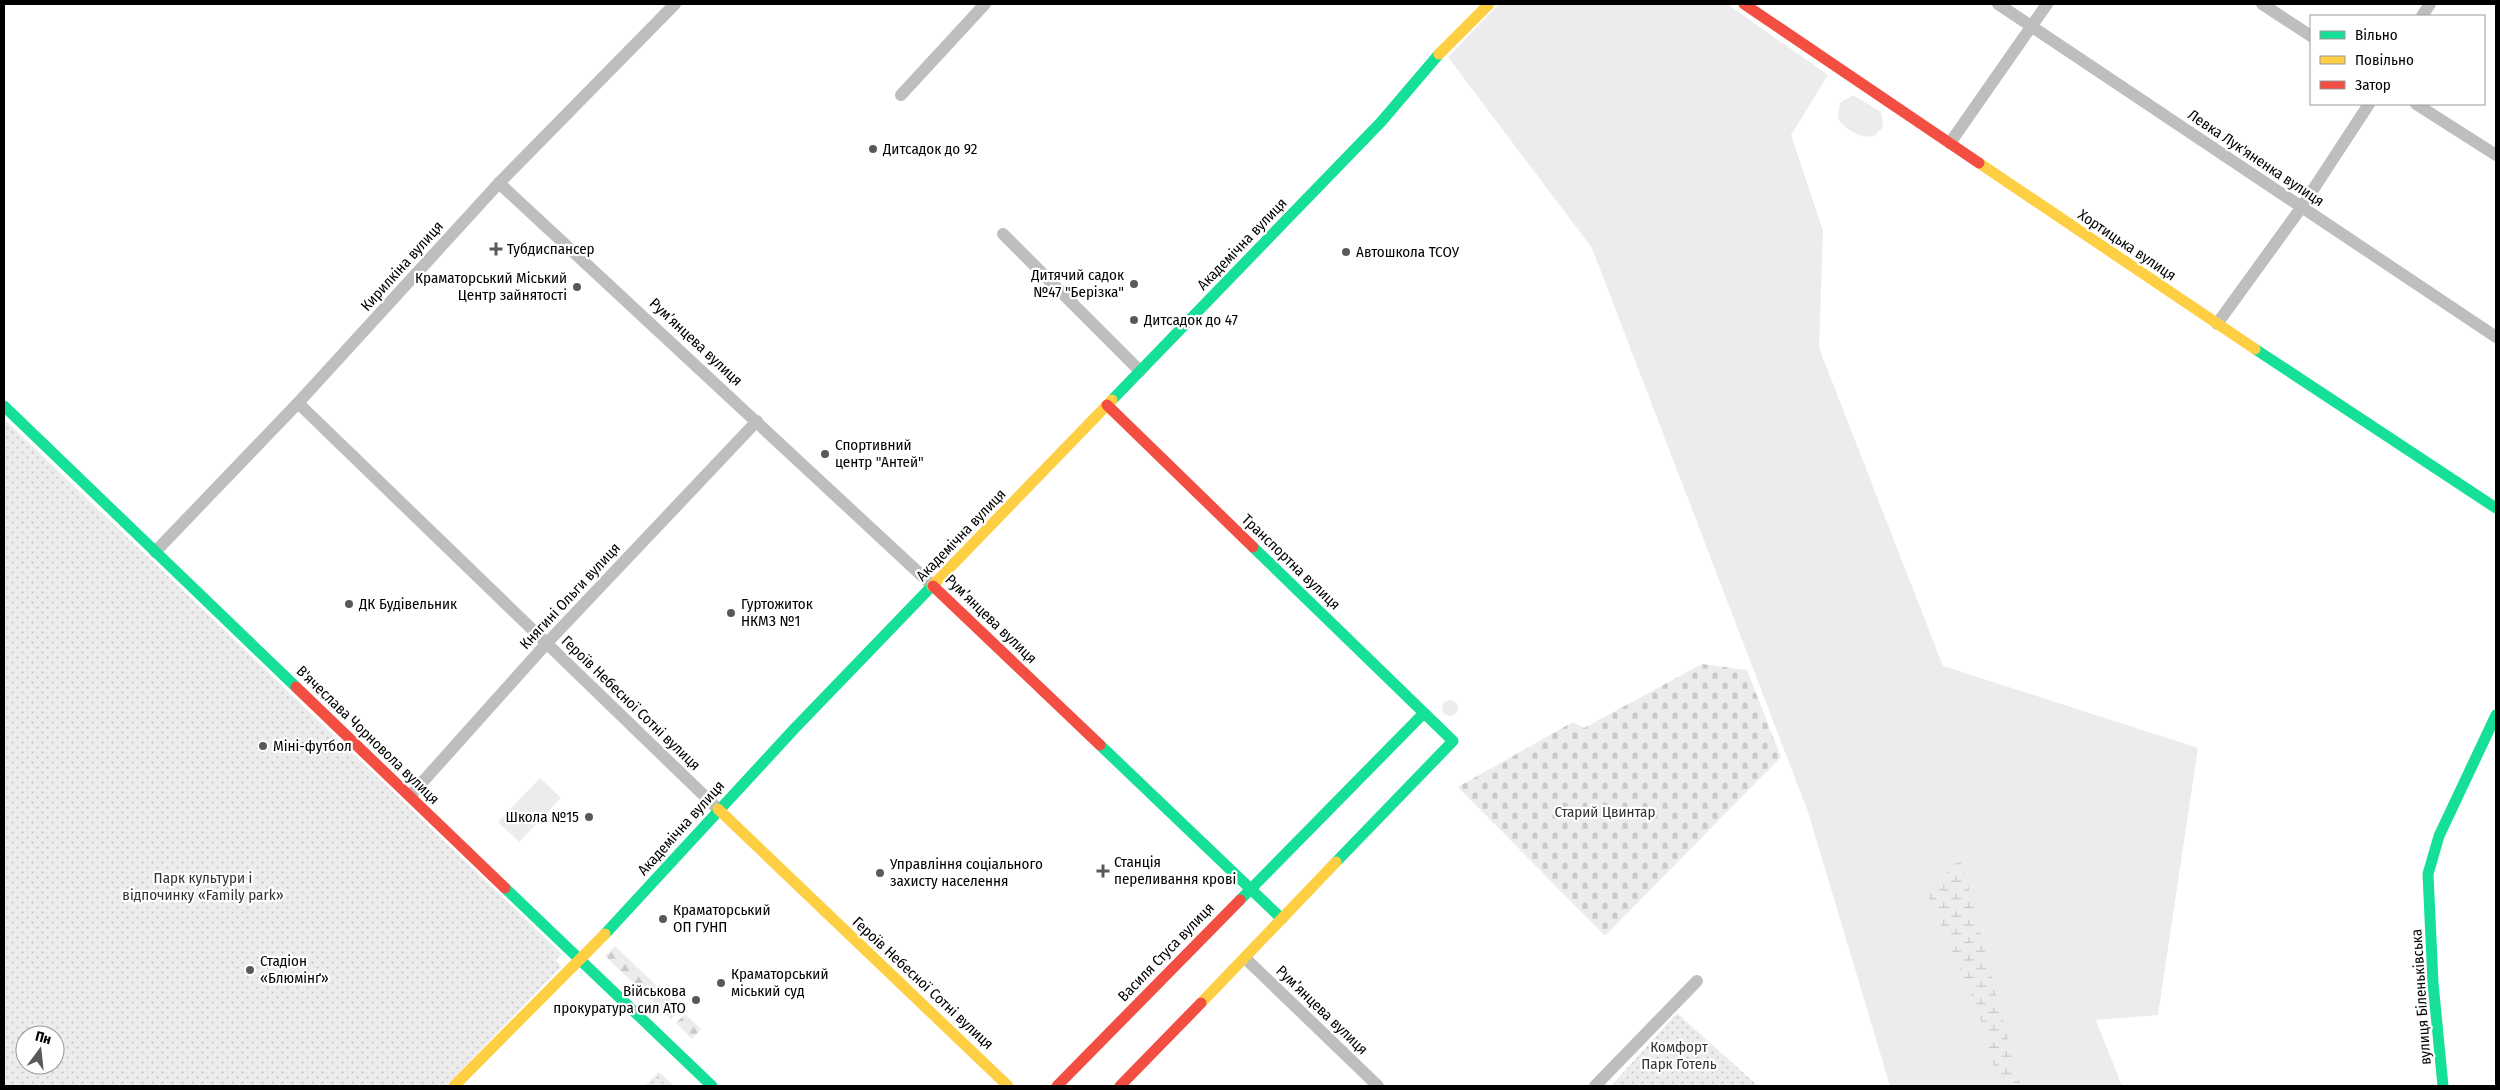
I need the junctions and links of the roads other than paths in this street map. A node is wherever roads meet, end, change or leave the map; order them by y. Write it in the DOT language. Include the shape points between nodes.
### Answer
graph roads {
  1 [pos="675,4"];
  2 [pos="985,4"];
  3 [pos="1489,4"];
  4 [pos="1744,4"];
  5 [pos="1998,4"];
  6 [pos="2047,4"];
  7 [pos="2262,4"];
  8 [pos="2430,4"];
  9 [pos="2423,15"];
  10 [pos="2031,27"];
  11 [pos="2310,35"];
  12 [pos="900,94"];
  13 [pos="2368,105"];
  14 [pos="2418,105"];
  15 [pos="1950,143"];
  16 [pos="2496,155"];
  17 [pos="499,183"];
  18 [pos="2301,208"];
  19 [pos="1003,234"];
  20 [pos="2217,324"];
  21 [pos="2496,337"];
  22 [pos="1140,371"];
  23 [pos="298,403"];
  24 [pos="1107,405"];
  25 [pos="4,406"];
  26 [pos="757,421"];
  27 [pos="2496,508"];
  28 [pos="155,552"];
  29 [pos="933,586"];
  30 [pos="546,644"];
  31 [pos="1424,712"];
  32 [pos="2496,715"];
  33 [pos="410,796"];
  34 [pos="718,809"];
  35 [pos="1250,888"];
  36 [pos="1282,919"];
  37 [pos="1245,958"];
  38 [pos="580,960"];
  39 [pos="1697,981"];
  40 [pos="454,1086"];
  41 [pos="712,1086"];
  42 [pos="1008,1086"];
  43 [pos="1057,1086"];
  44 [pos="1120,1086"];
  45 [pos="1378,1086"];
  46 [pos="1595,1086"];
  47 [pos="2443,1086"];
  1 -- 17 [label="street, Кирилкіна вулиця"];
  2 -- 12 [label="street"];
  3 -- 22 [label="street, Академічна вулиця" via="1424,70 1381,122"];
  4 -- 15 [label="street, Хортицька вулиця"];
  5 -- 10 [label="street, Левка Лук'яненка вулиця"];
  6 -- 10 [label="street"];
  7 -- 11 [label="street"];
  8 -- 9 [label="street"];
  10 -- 15 [label="street"];
  10 -- 18 [label="street, Левка Лук'яненка вулиця"];
  13 -- 18 [label="street"];
  14 -- 16 [label="street"];
  15 -- 20 [label="street, Хортицька вулиця"];
  17 -- 23 [label="street, Кирилкіна вулиця"];
  17 -- 26 [label="street, Рум’янцева вулиця"];
  18 -- 20 [label="street"];
  18 -- 21 [label="street, Левка Лук'яненка вулиця"];
  19 -- 22 [label="street"];
  20 -- 27 [label="street, Хортицька вулиця"];
  22 -- 24 [label="street, Академічна вулиця"];
  23 -- 28 [label="street, Кирилкіна вулиця"];
  23 -- 30 [label="street, Героїв Небесної Сотні вулиця"];
  24 -- 29 [label="street, Академічна вулиця"];
  24 -- 31 [label="street, Транспортна вулиця"];
  25 -- 28 [label="street, В'ячеслава Чорновола вулиця"];
  26 -- 29 [label="street, Рум’янцева вулиця"];
  26 -- 30 [label="street, Княгині Ольги вулиця"];
  28 -- 33 [label="street, В'ячеслава Чорновола вулиця"];
  29 -- 34 [label="street, Академічна вулиця"];
  29 -- 35 [label="street, Рум’янцева вулиця"];
  30 -- 33 [label="street, Княгині Ольги вулиця"];
  30 -- 34 [label="street, Героїв Небесної Сотні вулиця"];
  31 -- 35 [label="street, Василя Стуса вулиця"];
  31 -- 36 [label="street, Транспортна вулиця" via="1454,741"];
  32 -- 47 [label="street, вулиця Біленьківська" via="2439,836 2428,874 2433,983"];
  33 -- 38 [label="street, В'ячеслава Чорновола вулиця"];
  34 -- 38 [label="street, Академічна вулиця"];
  34 -- 42 [label="street, Героїв Небесної Сотні вулиця"];
  35 -- 36 [label="street, Рум’янцева вулиця"];
  35 -- 43 [label="street, Василя Стуса вулиця"];
  36 -- 37 [label="street"];
  37 -- 44 [label="street"];
  37 -- 45 [label="street, Рум’янцева вулиця"];
  38 -- 40 [label="street, Академічна вулиця"];
  38 -- 41 [label="street, В'ячеслава Чорновола вулиця"];
  39 -- 46 [label="street"];
}
